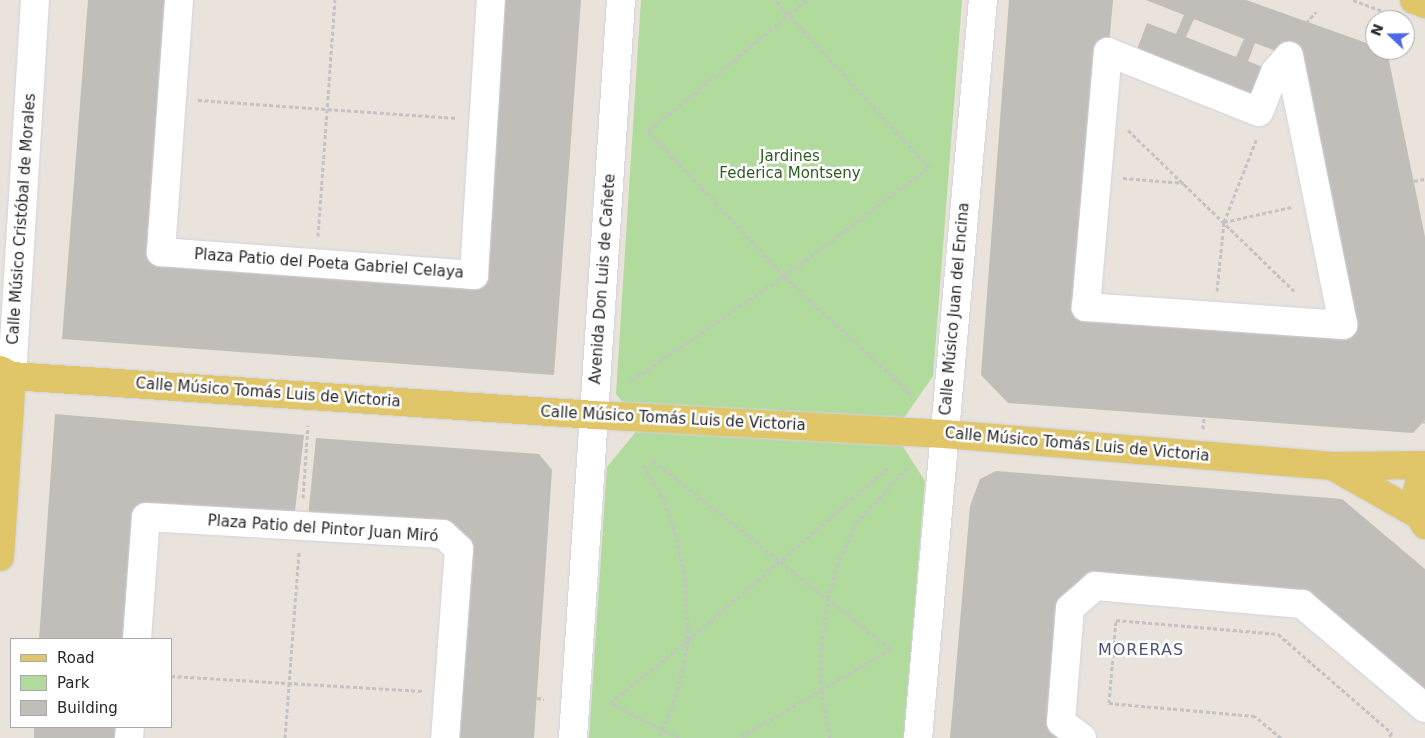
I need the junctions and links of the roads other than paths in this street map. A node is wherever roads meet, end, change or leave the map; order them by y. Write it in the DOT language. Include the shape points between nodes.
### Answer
graph roads {
  1 [pos="35,0"];
  2 [pos="179,0"];
  3 [pos="491,0"];
  4 [pos="621,0"];
  5 [pos="983,0"];
  6 [pos="1414,0"];
  7 [pos="1425,4"];
  8 [pos="1328,324"];
  9 [pos="6,373"];
  10 [pos="594,415"];
  11 [pos="944,434"];
  12 [pos="1425,465"];
  13 [pos="1333,466"];
  14 [pos="1425,472"];
  15 [pos="1422,520"];
  16 [pos="0,557"];
  17 [pos="137,638"];
  18 [pos="1425,708"];
  19 [pos="445,738"];
  20 [pos="573,738"];
  21 [pos="918,738"];
  22 [pos="1082,738"];
  1 -- 9 [label="street, Calle Músico Cristóbal de Morales"];
  2 -- 3 [label="street, Plaza Patio del Poeta Gabriel Celaya" via="161,252 474,275"];
  4 -- 10 [label="street, Avenida Don Luis de Cañete"];
  5 -- 11 [label="street, Calle Músico Juan del Encina"];
  6 -- 7 [label="main road"];
  8 -- 8 [label="street" via="1343,325 1289,56 1275,72 1259,112 1108,52 1086,307"];
  9 -- 10 [label="main road, Calle Músico Tomás Luis de Victoria"];
  9 -- 16 [label="main road, Calle Músico Cristóbal de Morales"];
  10 -- 11 [label="main road, Calle Músico Tomás Luis de Victoria"];
  10 -- 20 [label="street, Avenida Don Luis de Cañete"];
  11 -- 13 [label="main road, Calle Músico Tomás Luis de Victoria"];
  11 -- 21 [label="street, Calle Músico Juan del Encina"];
  12 -- 13 [label="main road, Calle Músico Tomás Luis de Victoria"];
  13 -- 15 [label="main road, Calle Músico Tomás Luis de Victoria"];
  14 -- 15 [label="main road" via="1416,497"];
  17 -- 19 [label="street, Plaza Patio del Pintor Juan Miró" via="146,517 443,534 459,549"];
  18 -- 22 [label="street" via="1302,604 1095,586 1070,608 1061,722"];
}
